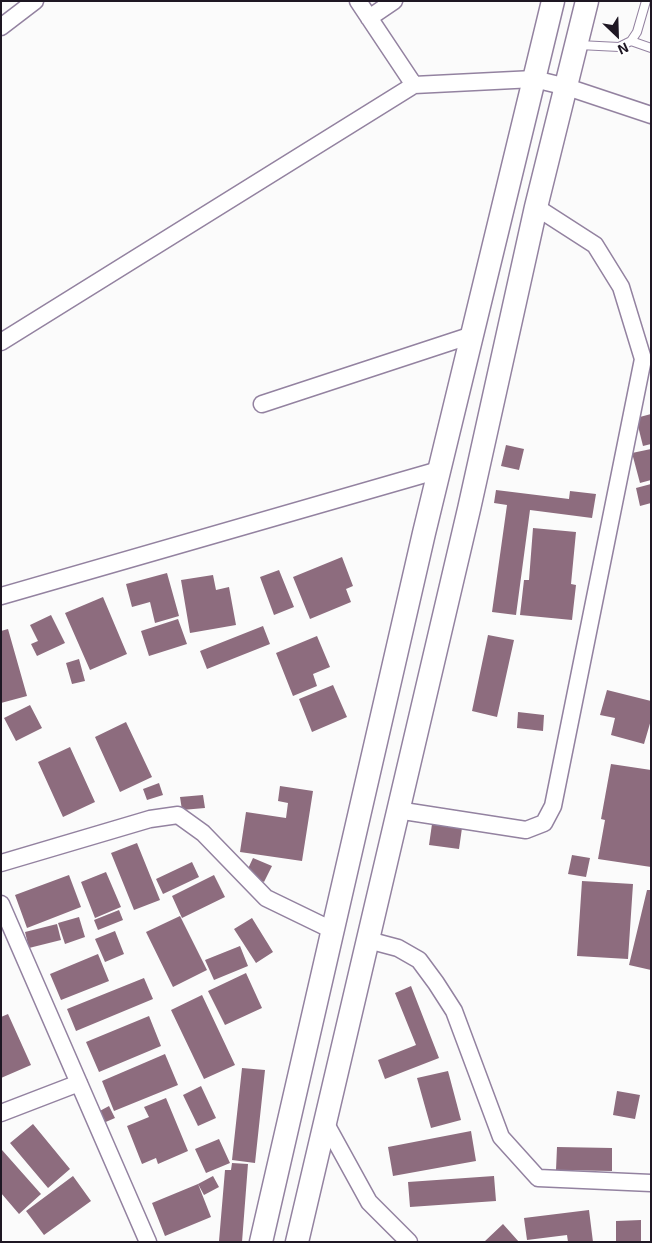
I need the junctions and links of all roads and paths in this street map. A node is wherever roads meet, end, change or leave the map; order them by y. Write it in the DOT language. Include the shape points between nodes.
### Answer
graph roads {
  1 [pos="35,1"];
  2 [pos="358,1"];
  3 [pos="394,1"];
  4 [pos="553,1"];
  5 [pos="587,1"];
  6 [pos="646,1"];
  7 [pos="369,18"];
  8 [pos="1,27"];
  9 [pos="631,41"];
  10 [pos="577,45"];
  11 [pos="651,48"];
  12 [pos="534,79"];
  13 [pos="414,85"];
  14 [pos="567,87"];
  15 [pos="651,116"];
  16 [pos="536,207"];
  17 [pos="472,335"];
  18 [pos="1,342"];
  19 [pos="262,404"];
  20 [pos="440,470"];
  21 [pos="1,596"];
  22 [pos="397,810"];
  23 [pos="1,863"];
  24 [pos="1,904"];
  25 [pos="332,930"];
  26 [pos="368,940"];
  27 [pos="79,1084"];
  28 [pos="1,1113"];
  29 [pos="325,1122"];
  30 [pos="651,1183"];
  31 [pos="148,1242"];
  32 [pos="261,1242"];
  33 [pos="297,1242"];
  34 [pos="409,1242"];
  1 -- 8 [label="street"];
  2 -- 7 [label="street"];
  3 -- 7 [label="street"];
  4 -- 12 [label="main road"];
  5 -- 10 [label="main road"];
  6 -- 9 [label="lane"];
  7 -- 13 [label="street"];
  9 -- 10 [label="lane" via="619,47"];
  9 -- 11 [label="lane"];
  10 -- 14 [label="main road"];
  12 -- 13 [label="street"];
  12 -- 14 [label="street"];
  12 -- 17 [label="main road"];
  13 -- 18 [label="street"];
  14 -- 15 [label="street"];
  14 -- 16 [label="main road"];
  16 -- 22 [label="main road" via="469,509"];
  16 -- 22 [label="street" via="595,245 622,287 643,360 553,806 544,823 526,830"];
  17 -- 19 [label="street"];
  17 -- 20 [label="main road"];
  20 -- 21 [label="street"];
  20 -- 25 [label="main road"];
  22 -- 26 [label="main road"];
  23 -- 25 [label="street" via="150,819 178,815 204,833 266,898"];
  24 -- 27 [label="street"];
  25 -- 32 [label="main road"];
  26 -- 29 [label="main road"];
  26 -- 30 [label="street" via="398,948 419,960 436,983 454,1011 501,1136 538,1178"];
  27 -- 28 [label="street"];
  27 -- 31 [label="street"];
  29 -- 33 [label="main road"];
  29 -- 34 [label="street" via="369,1202"];
}
